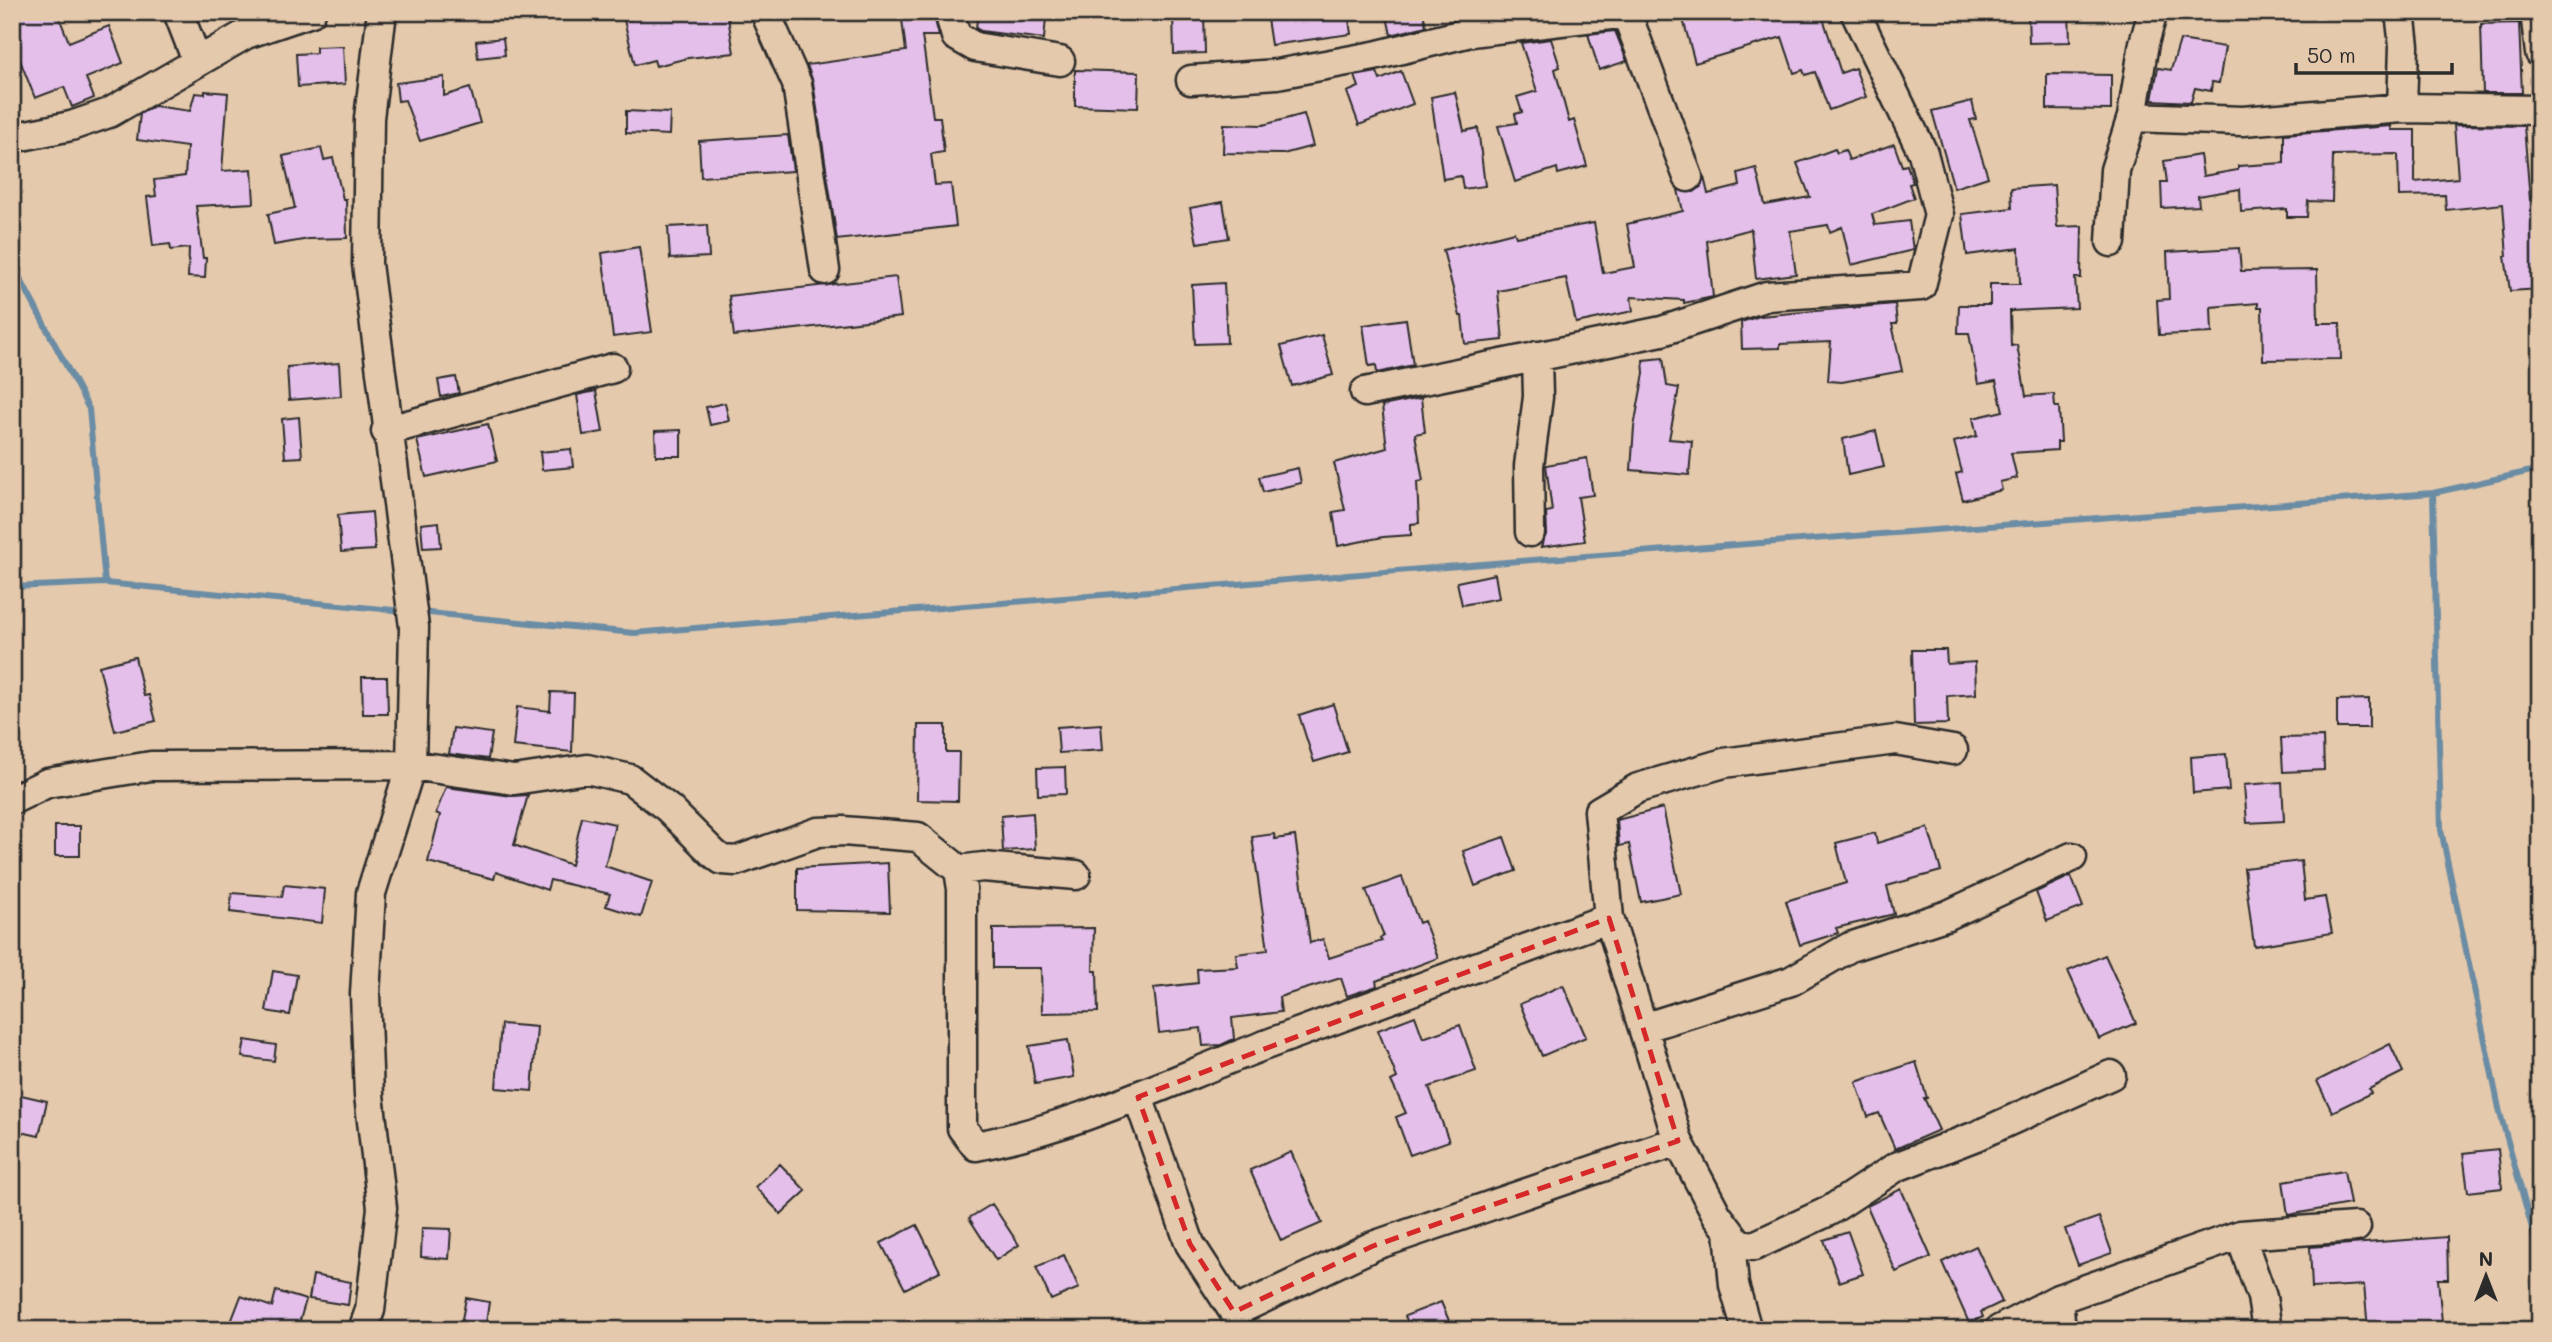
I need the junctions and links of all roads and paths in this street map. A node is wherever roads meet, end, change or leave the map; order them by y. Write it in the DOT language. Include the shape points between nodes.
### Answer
graph roads {
  1 [pos="178,12"];
  2 [pos="311,12"];
  3 [pos="382,12"];
  4 [pos="765,12"];
  5 [pos="949,12"];
  6 [pos="1855,12"];
  7 [pos="2153,12"];
  8 [pos="2400,12"];
  9 [pos="2535,12"];
  10 [pos="1626,13"];
  11 [pos="1467,22"];
  12 [pos="2540,53"];
  13 [pos="197,61"];
  14 [pos="1060,61"];
  15 [pos="1191,80"];
  16 [pos="2402,108"];
  17 [pos="2540,110"];
  18 [pos="2132,117"];
  19 [pos="12,138"];
  20 [pos="1688,177"];
  21 [pos="2111,242"];
  22 [pos="825,270"];
  23 [pos="1537,356"];
  24 [pos="613,368"];
  25 [pos="1365,392"];
  26 [pos="386,431"];
  27 [pos="1530,531"];
  28 [pos="1953,750"];
  29 [pos="411,765"];
  30 [pos="12,800"];
  31 [pos="2072,857"];
  32 [pos="959,870"];
  33 [pos="1076,875"];
  34 [pos="1609,918"];
  35 [pos="1643,1028"];
  36 [pos="2111,1075"];
  37 [pos="1138,1097"];
  38 [pos="1678,1141"];
  39 [pos="2356,1227"];
  40 [pos="1729,1231"];
  41 [pos="2240,1235"];
  42 [pos="2058,1299"];
  43 [pos="363,1330"];
  44 [pos="1748,1330"];
  45 [pos="1999,1330"];
  46 [pos="2061,1330"];
  47 [pos="2267,1330"];
  1 -- 13 [label="street"];
  2 -- 13 [label="street" via="246,34"];
  3 -- 26 [label="street" via="369,118 367,264"];
  4 -- 22 [label="street" via="796,84"];
  5 -- 14 [label="street" via="956,36 975,47"];
  6 -- 23 [label="street" via="1923,153 1939,215 1921,286 1767,296 1662,331"];
  7 -- 18 [label="street"];
  8 -- 16 [label="street"];
  9 -- 12 [label="street"];
  10 -- 11 [label="street"];
  10 -- 20 [label="street"];
  11 -- 15 [label="street" via="1374,57"];
  13 -- 19 [label="street" via="109,113"];
  16 -- 17 [label="street"];
  16 -- 18 [label="street" via="2243,121"];
  18 -- 21 [label="street" via="2115,170"];
  23 -- 25 [label="street"];
  23 -- 27 [label="street" via="1538,397 1529,466"];
  24 -- 26 [label="street"];
  26 -- 29 [label="street" via="412,597"];
  28 -- 34 [label="street" via="1895,740 1724,763 1638,788 1599,811"];
  29 -- 30 [label="street" via="151,766 47,783"];
  29 -- 32 [label="street" via="514,780 587,769 630,779 722,860 736,861 818,832 843,831 918,837"];
  29 -- 43 [label="street" via="371,893 365,994 369,1095 382,1208 370,1310"];
  31 -- 35 [label="street" via="1948,915 1850,947 1791,981"];
  32 -- 33 [label="street" via="997,868"];
  32 -- 37 [label="street" via="962,1128 976,1146 1028,1136"];
  34 -- 35 [label="street"];
  34 -- 37 [label="street"];
  35 -- 38 [label="street"];
  36 -- 40 [label="street" via="1896,1167 1829,1211 1754,1246 1739,1244"];
  37 -- 38 [label="street" via="1190,1244 1234,1312 1373,1246"];
  38 -- 40 [label="street"];
  39 -- 41 [label="street"];
  40 -- 44 [label="street" via="1734,1286"];
  41 -- 42 [label="street"];
  41 -- 47 [label="street" via="2262,1297"];
  42 -- 45 [label="street"];
  42 -- 46 [label="street"];
}
